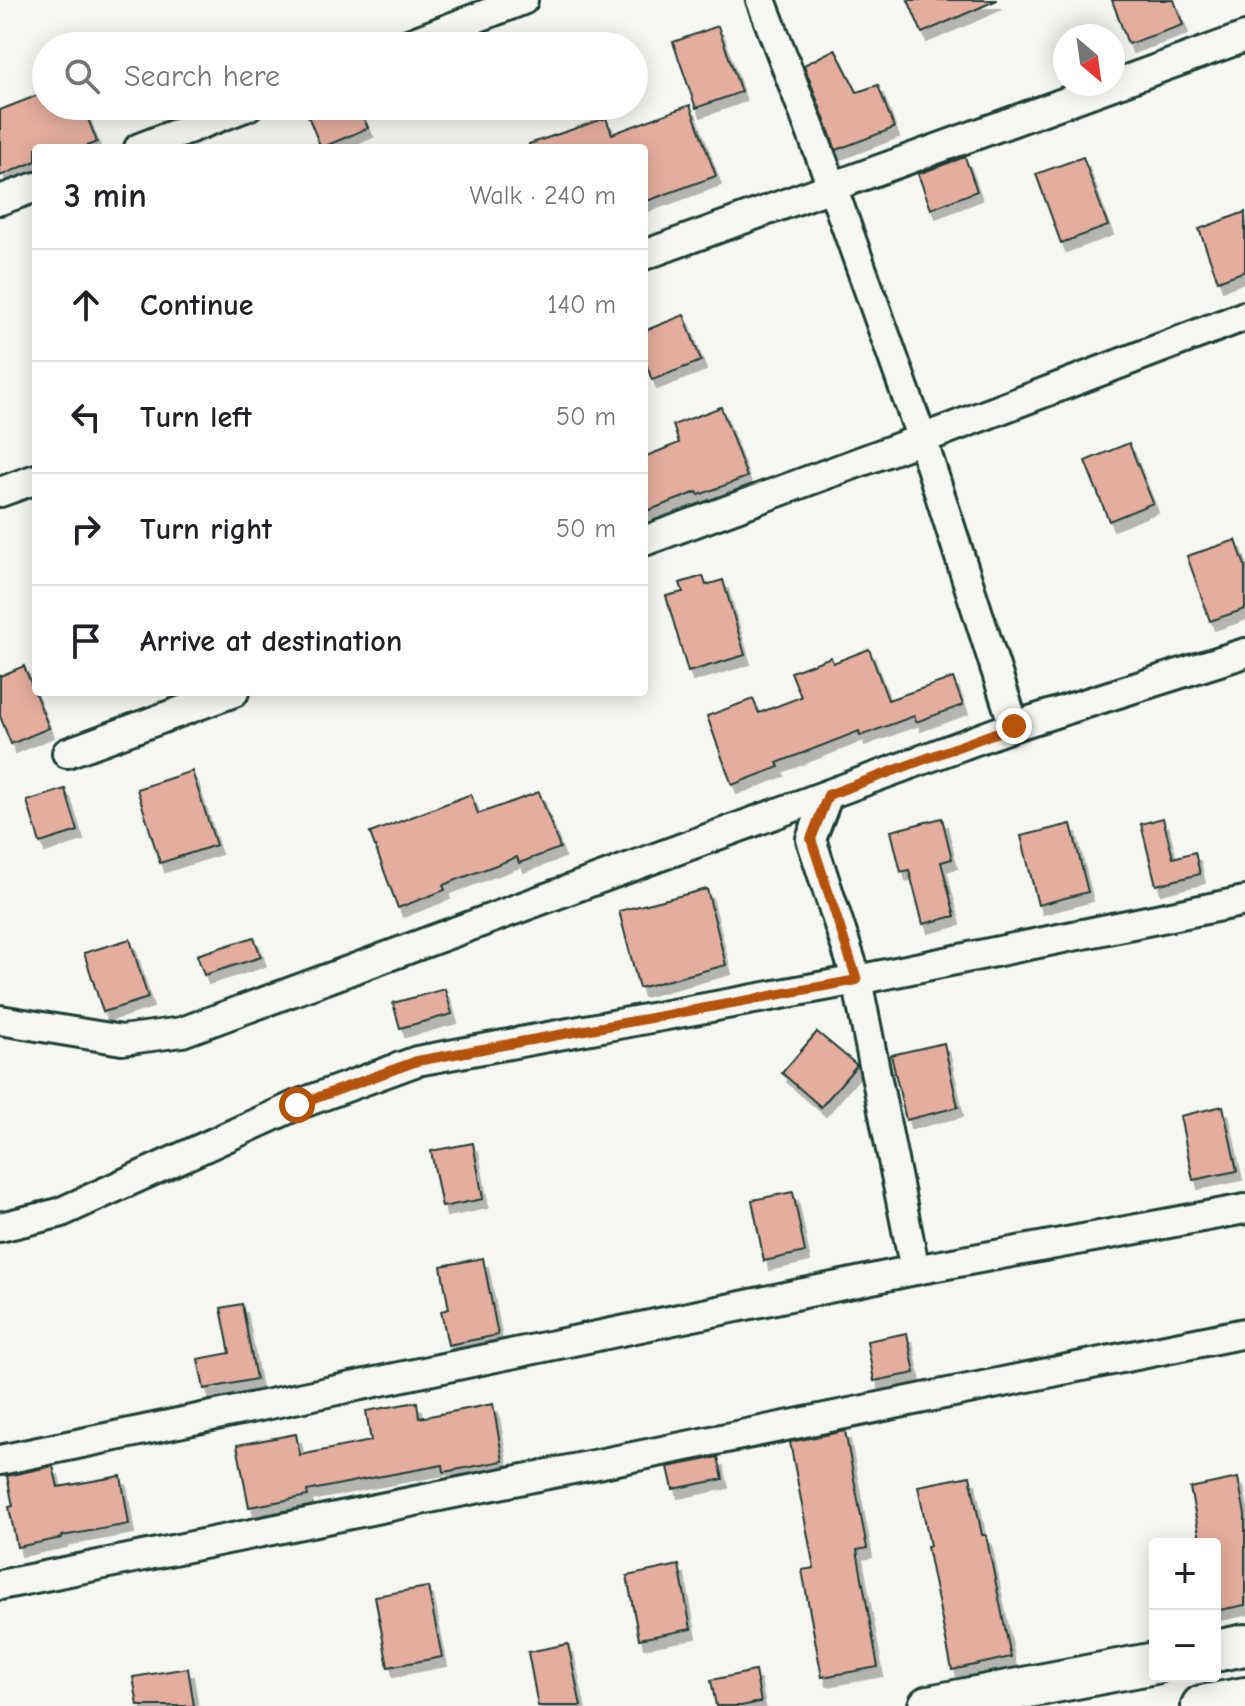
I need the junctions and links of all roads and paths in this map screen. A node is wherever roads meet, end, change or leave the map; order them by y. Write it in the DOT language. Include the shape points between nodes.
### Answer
graph roads {
  1 [pos="523,0"];
  2 [pos="761,0"];
  3 [pos="440,32"];
  4 [pos="1245,37"];
  5 [pos="212,120"];
  6 [pos="149,144"];
  7 [pos="832,186"];
  8 [pos="32,188"];
  9 [pos="0,200"];
  10 [pos="648,254"];
  11 [pos="1245,316"];
  12 [pos="922,439"];
  13 [pos="32,480"];
  14 [pos="0,492"];
  15 [pos="648,540"];
  16 [pos="1245,653"];
  17 [pos="223,696"];
  18 [pos="1014,726"];
  19 [pos="67,753"];
  20 [pos="828,795"];
  21 [pos="1245,901"];
  22 [pos="857,980"];
  23 [pos="0,1020"];
  24 [pos="1245,1209"];
  25 [pos="0,1227"];
  26 [pos="915,1270"];
  27 [pos="1245,1333"];
  28 [pos="0,1460"];
  29 [pos="0,1585"];
  30 [pos="1245,1645"];
  31 [pos="1221,1650"];
  32 [pos="1149,1664"];
  33 [pos="1244,1701"];
  34 [pos="929,1706"];
  35 [pos="1202,1706"];
  1 -- 3 [label="street"];
  2 -- 7 [label="street"];
  4 -- 7 [label="street"];
  5 -- 6 [label="street"];
  7 -- 10 [label="street"];
  7 -- 12 [label="street"];
  8 -- 9 [label="street"];
  11 -- 12 [label="street"];
  12 -- 15 [label="street"];
  12 -- 18 [label="street"];
  13 -- 14 [label="street"];
  16 -- 18 [label="street"];
  17 -- 19 [label="street"];
  18 -- 20 [label="street"];
  20 -- 22 [label="street" via="811,839"];
  20 -- 23 [label="street" via="182,1032 122,1040"];
  21 -- 22 [label="street"];
  22 -- 25 [label="street" via="417,1061 297,1105 59,1213"];
  22 -- 26 [label="street"];
  24 -- 26 [label="street"];
  26 -- 28 [label="street"];
  27 -- 29 [label="street"];
  30 -- 31 [label="street"];
  32 -- 34 [label="street"];
  33 -- 35 [label="street"];
}
